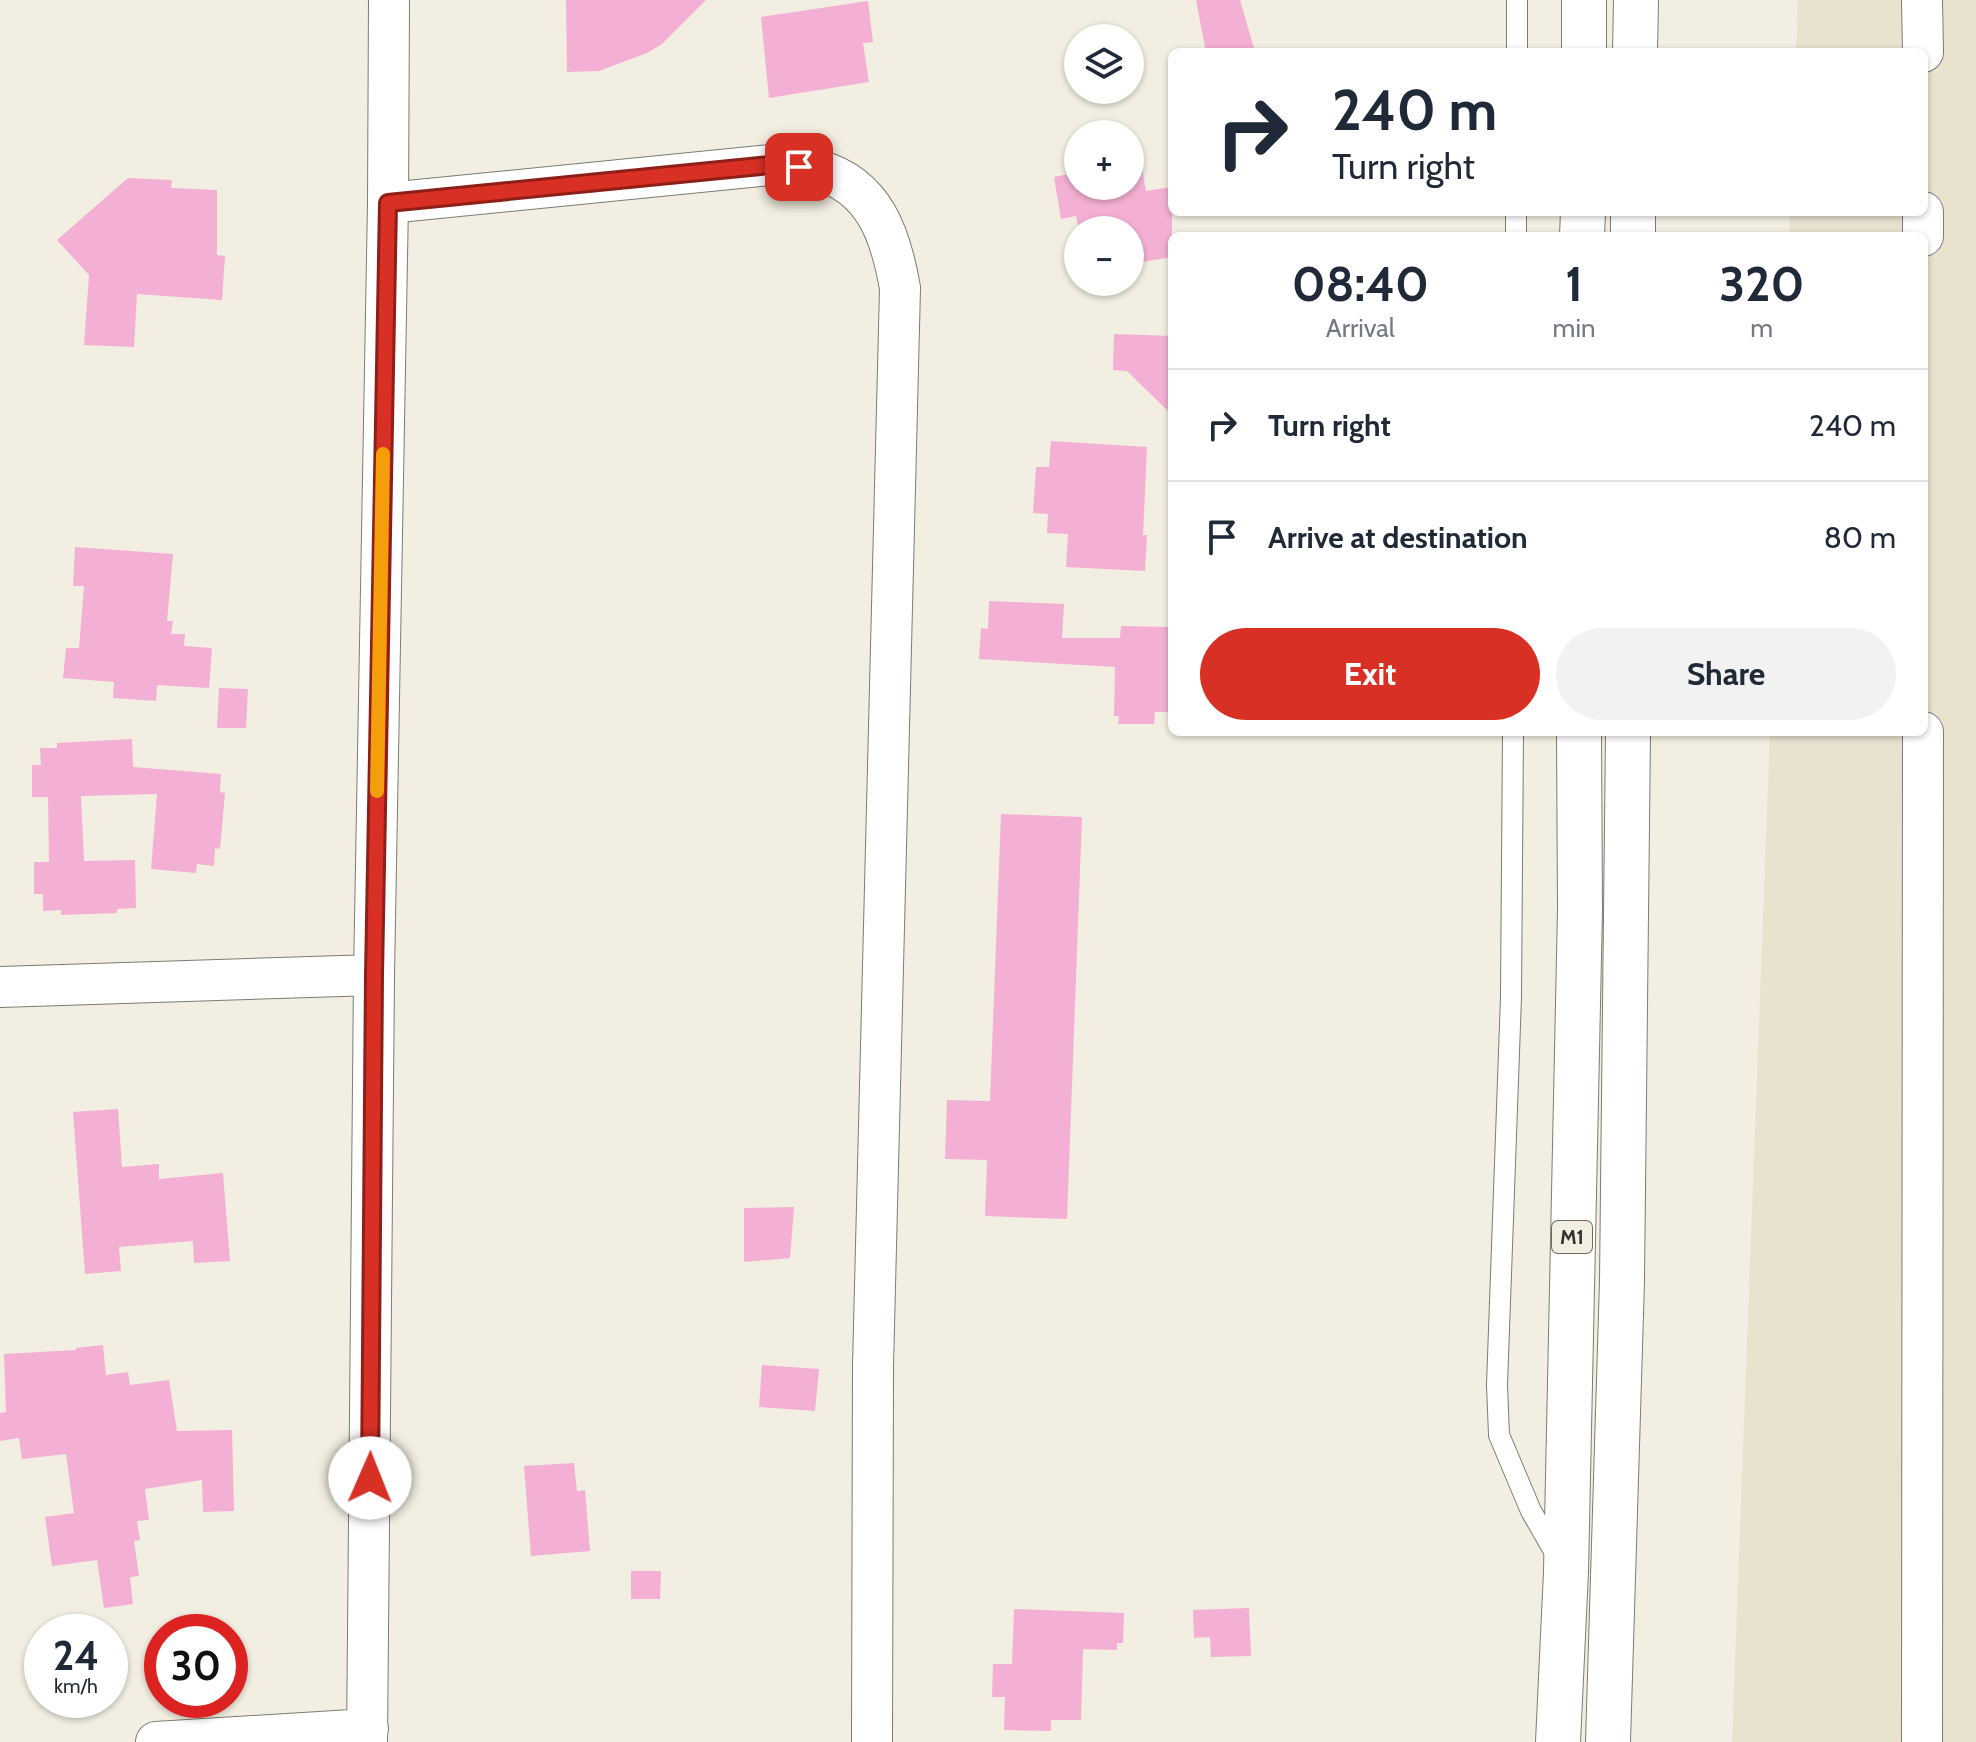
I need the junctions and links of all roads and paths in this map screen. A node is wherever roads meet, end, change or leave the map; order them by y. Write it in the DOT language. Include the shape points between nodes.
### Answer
graph roads {
  1 [pos="389,0"];
  2 [pos="1517,0"];
  3 [pos="1584,0"];
  4 [pos="1636,0"];
  5 [pos="1922,0"];
  6 [pos="1517,48"];
  7 [pos="1584,48"];
  8 [pos="1635,48"];
  9 [pos="1923,48"];
  10 [pos="388,203"];
  11 [pos="1513,736"];
  12 [pos="1579,736"];
  13 [pos="1628,736"];
  14 [pos="1923,736"];
  15 [pos="374,975"];
  16 [pos="0,987"];
  17 [pos="1566,1572"];
  18 [pos="368,1736"];
  19 [pos="156,1742"];
  20 [pos="872,1742"];
  21 [pos="1558,1742"];
  22 [pos="1608,1742"];
  23 [pos="1922,1742"];
  1 -- 10 [label="street"];
  2 -- 6 [label="lane"];
  3 -- 7 [label="highway"];
  4 -- 8 [label="highway"];
  5 -- 9 [label="street"];
  10 -- 15 [label="street"];
  10 -- 20 [label="street" via="780,164 819,170 852,187 875,212 893,245 900,288 873,1366"];
  11 -- 17 [label="lane" via="1499,1435 1531,1511"];
  12 -- 17 [label="highway, M1"];
  13 -- 22 [label="highway, M1" via="1622,1281"];
  14 -- 23 [label="street"];
  15 -- 16 [label="street"];
  15 -- 18 [label="street"];
  17 -- 21 [label="highway, M1"];
  18 -- 19 [label="street"];
}
